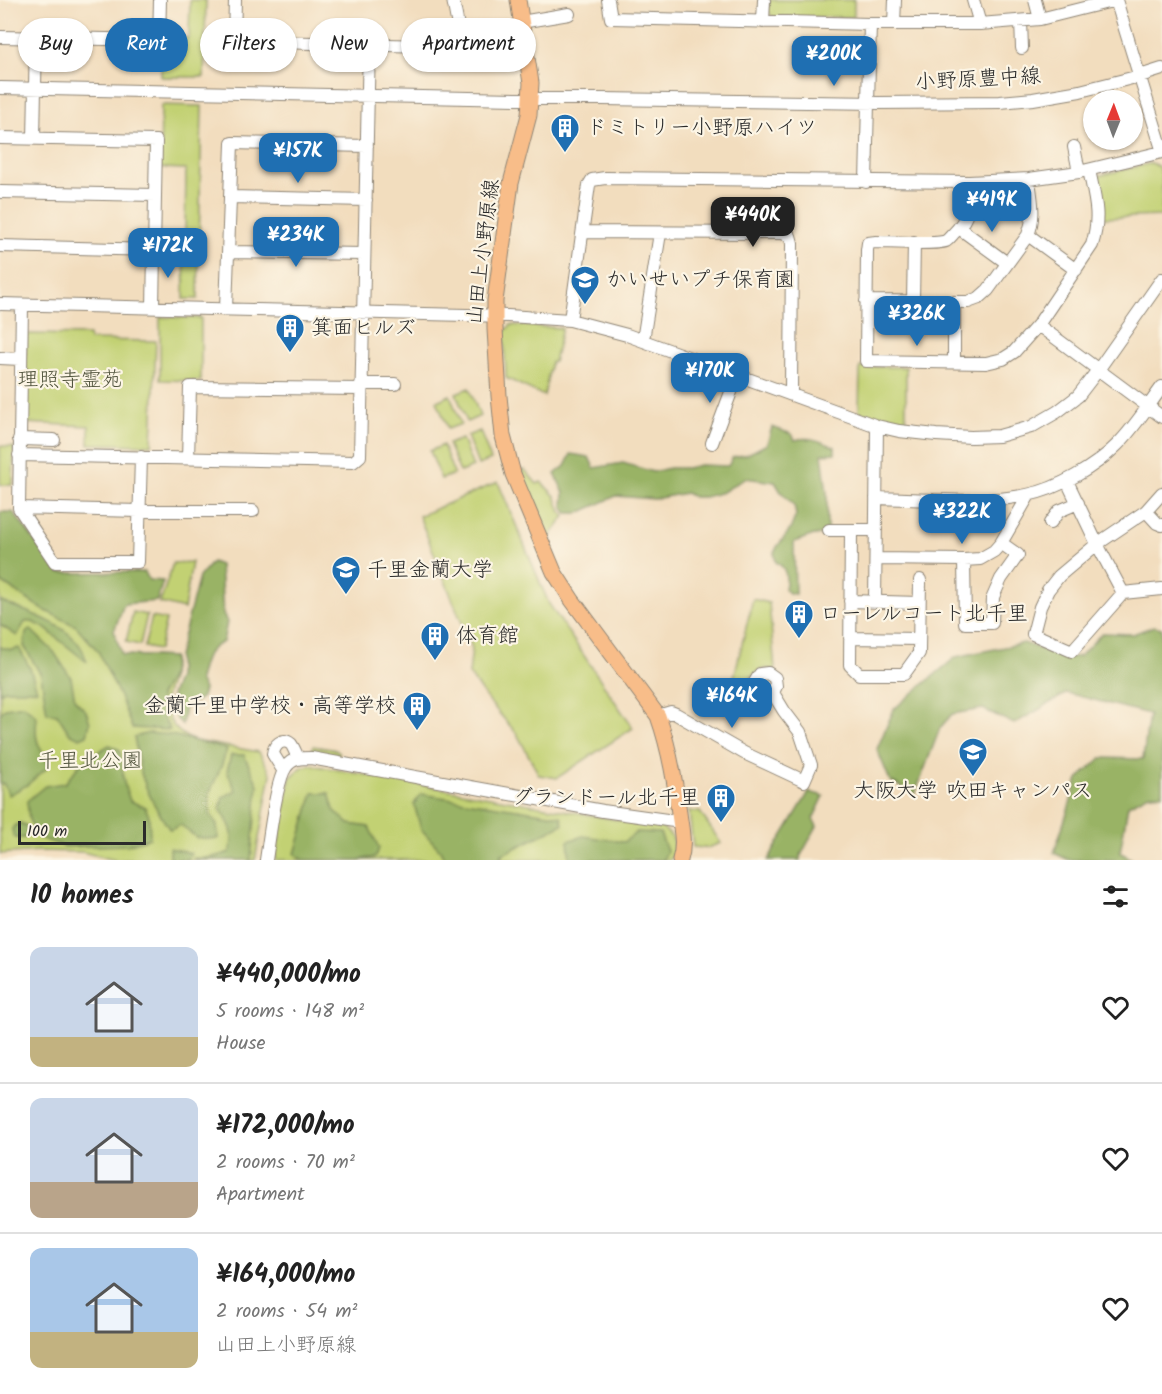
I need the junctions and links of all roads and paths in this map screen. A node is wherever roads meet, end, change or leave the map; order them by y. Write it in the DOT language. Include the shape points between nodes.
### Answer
graph roads {
  1 [pos="160,0"];
  2 [pos="235,0"];
  3 [pos="453,0"];
  4 [pos="518,0"];
  5 [pos="608,0"];
  6 [pos="764,0"];
  7 [pos="895,0"];
  8 [pos="973,0"];
  9 [pos="1035,0"];
  10 [pos="1116,0"];
  11 [pos="569,14"];
  12 [pos="520,18"];
  13 [pos="1040,19"];
  14 [pos="536,20"];
  15 [pos="1021,21"];
  16 [pos="763,22"];
  17 [pos="870,24"];
  18 [pos="894,24"];
  19 [pos="980,24"];
  20 [pos="0,37"];
  21 [pos="18,37"];
  22 [pos="93,38"];
  23 [pos="309,43"];
  24 [pos="389,45"];
  25 [pos="1022,48"];
  26 [pos="1162,69"];
  27 [pos="35,72"];
  28 [pos="368,72"];
  29 [pos="529,72"];
  30 [pos="1140,76"];
  31 [pos="0,88"];
  32 [pos="35,88"];
  33 [pos="368,96"];
  34 [pos="530,99"];
  35 [pos="868,103"];
  36 [pos="0,138"];
  37 [pos="34,139"];
  38 [pos="367,146"];
  39 [pos="1074,147"];
  40 [pos="1162,150"];
  41 [pos="1084,171"];
  42 [pos="1029,178"];
  43 [pos="866,182"];
  44 [pos="969,182"];
  45 [pos="0,192"];
  46 [pos="155,195"];
  47 [pos="231,197"];
  48 [pos="366,200"];
  49 [pos="959,228"];
  50 [pos="583,232"];
  51 [pos="660,233"];
  52 [pos="1028,235"];
  53 [pos="914,242"];
  54 [pos="0,246"];
  55 [pos="154,250"];
  56 [pos="229,252"];
  57 [pos="364,254"];
  58 [pos="1007,263"];
  59 [pos="1076,270"];
  60 [pos="1162,279"];
  61 [pos="866,301"];
  62 [pos="913,302"];
  63 [pos="954,302"];
  64 [pos="0,304"];
  65 [pos="22,305"];
  66 [pos="153,308"];
  67 [pos="226,309"];
  68 [pos="363,312"];
  69 [pos="494,315"];
  70 [pos="570,321"];
  71 [pos="1038,325"];
  72 [pos="641,339"];
  73 [pos="0,358"];
  74 [pos="20,359"];
  75 [pos="954,362"];
  76 [pos="1098,370"];
  77 [pos="737,376"];
  78 [pos="395,384"];
  79 [pos="361,387"];
  80 [pos="1162,387"];
  81 [pos="791,394"];
  82 [pos="1148,408"];
  83 [pos="1162,417"];
  84 [pos="877,426"];
  85 [pos="20,439"];
  86 [pos="54,440"];
  87 [pos="712,443"];
  88 [pos="19,455"];
  89 [pos="141,457"];
  90 [pos="188,458"];
  91 [pos="1067,481"];
  92 [pos="1162,493"];
  93 [pos="1029,495"];
  94 [pos="876,498"];
  95 [pos="1078,503"];
  96 [pos="19,508"];
  97 [pos="139,511"];
  98 [pos="253,511"];
  99 [pos="1146,511"];
  100 [pos="1050,523"];
  101 [pos="1162,525"];
  102 [pos="829,530"];
  103 [pos="850,530"];
  104 [pos="876,530"];
  105 [pos="1001,543"];
  106 [pos="1097,544"];
  107 [pos="876,559"];
  108 [pos="964,560"];
  109 [pos="920,580"];
  110 [pos="1162,589"];
  111 [pos="1123,593"];
  112 [pos="850,601"];
  113 [pos="875,602"];
  114 [pos="919,603"];
  115 [pos="850,638"];
  116 [pos="919,639"];
  117 [pos="773,693"];
  118 [pos="658,716"];
  119 [pos="298,758"];
  120 [pos="283,770"];
  121 [pos="681,822"];
  122 [pos="266,860"];
  123 [pos="680,860"];
  1 -- 22 [label="street" via="159,40"];
  2 -- 23 [label="street" via="234,41"];
  3 -- 24 [label="street" via="462,47"];
  4 -- 12 [label="main road, 山田上小野原線"];
  5 -- 16 [label="street" via="610,18"];
  6 -- 16 [label="street"];
  7 -- 18 [label="street"];
  8 -- 19 [label="street"];
  9 -- 13 [label="street"];
  10 -- 13 [label="street"];
  10 -- 30 [label="street"];
  11 -- 14 [label="street"];
  13 -- 15 [label="street"];
  15 -- 19 [label="street"];
  15 -- 25 [label="street"];
  16 -- 17 [label="street"];
  17 -- 18 [label="street"];
  17 -- 35 [label="street"];
  18 -- 19 [label="street"];
  20 -- 21 [label="street"];
  26 -- 30 [label="street, 小野原豊中線"];
  27 -- 32 [label="street"];
  28 -- 33 [label="street"];
  29 -- 34 [label="main road, 山田上小野原線"];
  30 -- 35 [label="street, 小野原豊中線" via="1033,99"];
  30 -- 40 [label="street"];
  31 -- 32 [label="street, 小野原豊中線"];
  32 -- 33 [label="street, 小野原豊中線"];
  32 -- 37 [label="street"];
  33 -- 34 [label="street, 小野原豊中線"];
  33 -- 38 [label="street"];
  34 -- 35 [label="street, 小野原豊中線"];
  34 -- 69 [label="main road, 山田上小野原線" via="512,183"];
  35 -- 43 [label="street"];
  36 -- 37 [label="street"];
  37 -- 46 [label="street" via="156,141"];
  38 -- 47 [label="street" via="232,143"];
  38 -- 48 [label="street"];
  39 -- 41 [label="street"];
  40 -- 41 [label="street"];
  41 -- 42 [label="street"];
  41 -- 59 [label="street" via="1097,216 1097,231"];
  42 -- 44 [label="street"];
  42 -- 52 [label="street" via="1033,222"];
  43 -- 44 [label="street"];
  43 -- 50 [label="street" via="592,180"];
  44 -- 49 [label="street" via="970,205"];
  45 -- 46 [label="street"];
  46 -- 55 [label="street"];
  47 -- 48 [label="street"];
  47 -- 56 [label="street"];
  48 -- 57 [label="street"];
  49 -- 53 [label="street" via="946,241"];
  49 -- 58 [label="street"];
  50 -- 51 [label="street"];
  50 -- 70 [label="street"];
  51 -- 72 [label="street"];
  51 -- 81 [label="street" via="790,236"];
  52 -- 58 [label="street"];
  52 -- 59 [label="street"];
  53 -- 61 [label="street" via="868,243"];
  53 -- 62 [label="street"];
  54 -- 55 [label="street"];
  55 -- 66 [label="street"];
  56 -- 57 [label="street"];
  56 -- 67 [label="street"];
  57 -- 68 [label="street"];
  58 -- 63 [label="street" via="979,298"];
  59 -- 71 [label="street"];
  60 -- 76 [label="street"];
  61 -- 62 [label="street"];
  61 -- 75 [label="street" via="866,361"];
  62 -- 63 [label="street"];
  63 -- 75 [label="street"];
  64 -- 65 [label="street"];
  65 -- 66 [label="street"];
  65 -- 74 [label="street"];
  66 -- 67 [label="street"];
  67 -- 68 [label="street"];
  68 -- 69 [label="street"];
  68 -- 79 [label="street"];
  69 -- 70 [label="street"];
  69 -- 118 [label="main road, 山田上小野原線" via="503,436 513,474 562,586"];
  70 -- 72 [label="street"];
  71 -- 75 [label="street" via="1003,359"];
  71 -- 76 [label="street"];
  72 -- 77 [label="street"];
  73 -- 74 [label="street"];
  74 -- 85 [label="street"];
  76 -- 82 [label="street"];
  76 -- 84 [label="street" via="1078,396 1057,412 1031,427 999,436 936,435"];
  77 -- 81 [label="street"];
  77 -- 87 [label="street"];
  78 -- 79 [label="street"];
  79 -- 90 [label="street" via="190,387"];
  79 -- 90 [label="street" via="360,456 353,462"];
  80 -- 82 [label="street"];
  81 -- 84 [label="street"];
  82 -- 83 [label="street"];
  82 -- 91 [label="street" via="1118,444"];
  84 -- 94 [label="street"];
  85 -- 86 [label="street"];
  85 -- 88 [label="street"];
  88 -- 89 [label="street"];
  88 -- 96 [label="street"];
  89 -- 90 [label="street"];
  89 -- 97 [label="street"];
  91 -- 93 [label="street"];
  91 -- 95 [label="street"];
  92 -- 99 [label="street"];
  93 -- 94 [label="street" via="982,500"];
  93 -- 105 [label="street"];
  94 -- 104 [label="street"];
  95 -- 100 [label="street" via="1059,511"];
  95 -- 106 [label="street"];
  96 -- 97 [label="street"];
  96 -- 97 [label="street" via="55,562 138,562"];
  97 -- 98 [label="street"];
  99 -- 101 [label="street"];
  99 -- 106 [label="street"];
  102 -- 103 [label="street"];
  103 -- 104 [label="street"];
  103 -- 112 [label="street"];
  104 -- 107 [label="street"];
  105 -- 108 [label="street" via="980,558"];
  105 -- 108 [label="street" via="1018,555 1000,579 993,597 992,623 965,623"];
  106 -- 111 [label="street"];
  106 -- 111 [label="street" via="1048,590 1033,634 1072,651"];
  107 -- 108 [label="street"];
  107 -- 113 [label="street"];
  109 -- 114 [label="street"];
  110 -- 111 [label="street"];
  112 -- 113 [label="street"];
  112 -- 115 [label="street"];
  113 -- 114 [label="street"];
  114 -- 116 [label="street"];
  115 -- 116 [label="street"];
  115 -- 116 [label="street" via="850,665 859,674 904,674 919,653"];
  117 -- 118 [label="street" via="800,732 811,765 804,781 744,753 676,714"];
  118 -- 121 [label="main road, 山田上小野原線"];
  119 -- 120 [label="street"];
  119 -- 120 [label="street" via="286,742 274,747 273,754"];
  119 -- 121 [label="street"];
  120 -- 122 [label="street"];
  121 -- 123 [label="main road, 山田上小野原線"];
}
